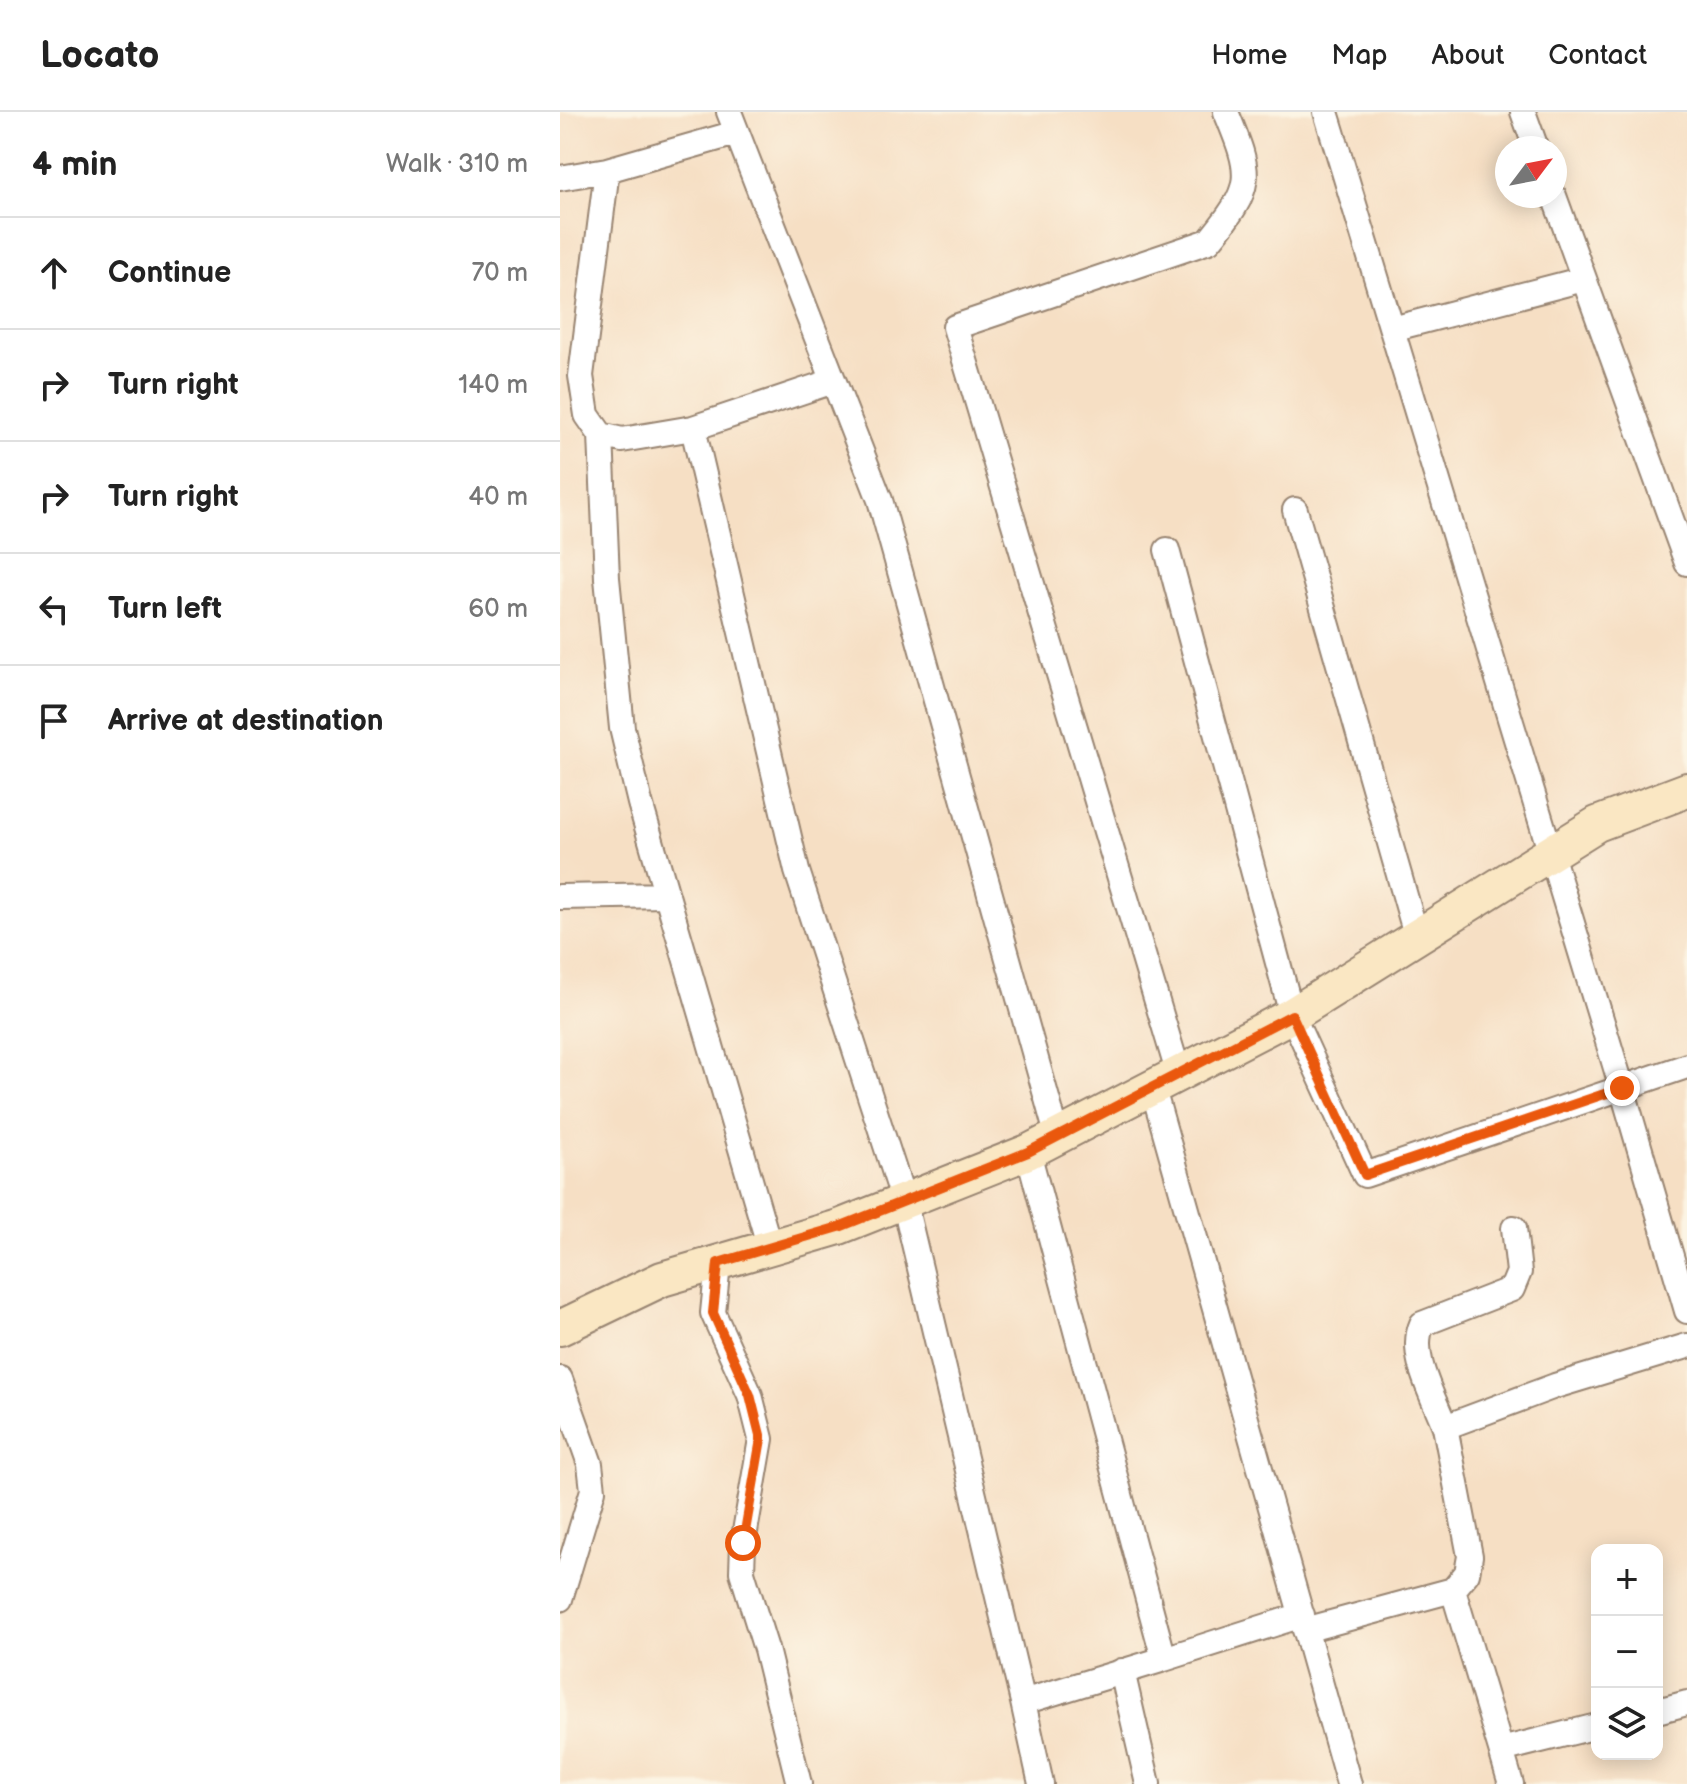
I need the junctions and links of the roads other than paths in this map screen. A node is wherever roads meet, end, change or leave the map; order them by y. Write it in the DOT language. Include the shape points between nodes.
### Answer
graph roads {
  1 [pos="1226,112"];
  2 [pos="1326,112"];
  3 [pos="1523,112"];
  4 [pos="733,122"];
  5 [pos="1532,136"];
  6 [pos="607,170"];
  7 [pos="560,178"];
  8 [pos="1558,208"];
  9 [pos="1584,279"];
  10 [pos="1392,329"];
  11 [pos="833,381"];
  12 [pos="693,428"];
  13 [pos="601,435"];
  14 [pos="1295,510"];
  15 [pos="1167,550"];
  16 [pos="1687,563"];
  17 [pos="1685,799"];
  18 [pos="1550,855"];
  19 [pos="667,895"];
  20 [pos="560,897"];
  21 [pos="1417,938"];
  22 [pos="1292,1015"];
  23 [pos="1687,1066"];
  24 [pos="1166,1082"];
  25 [pos="1622,1088"];
  26 [pos="1043,1145"];
  27 [pos="904,1201"];
  28 [pos="1514,1228"];
  29 [pos="770,1248"];
  30 [pos="718,1263"];
  31 [pos="1687,1311"];
  32 [pos="561,1324"];
  33 [pos="1687,1346"];
  34 [pos="560,1379"];
  35 [pos="1445,1427"];
  36 [pos="1453,1590"];
  37 [pos="560,1599"];
  38 [pos="1304,1622"];
  39 [pos="1164,1659"];
  40 [pos="1122,1671"];
  41 [pos="1023,1702"];
  42 [pos="1687,1703"];
  43 [pos="1663,1709"];
  44 [pos="1591,1728"];
  45 [pos="1501,1750"];
  46 [pos="799,1784"];
  47 [pos="1041,1784"];
  48 [pos="1148,1784"];
  49 [pos="1349,1784"];
  50 [pos="1511,1784"];
  1 -- 24 [label="street" via="1246,161 1245,189 1209,241 955,327"];
  2 -- 10 [label="street"];
  3 -- 5 [label="street"];
  4 -- 6 [label="street"];
  4 -- 11 [label="street"];
  6 -- 7 [label="street"];
  6 -- 13 [label="street" via="581,376 587,415"];
  8 -- 9 [label="street"];
  9 -- 10 [label="street"];
  9 -- 16 [label="street"];
  10 -- 18 [label="street"];
  11 -- 12 [label="street"];
  11 -- 26 [label="street" via="880,500"];
  12 -- 13 [label="street" via="622,440"];
  12 -- 27 [label="street" via="797,871"];
  13 -- 19 [label="street" via="607,578 622,728"];
  14 -- 21 [label="street"];
  15 -- 22 [label="street"];
  17 -- 18 [label="street" via="1597,824"];
  18 -- 21 [label="street"];
  18 -- 25 [label="street"];
  19 -- 20 [label="street"];
  19 -- 29 [label="street"];
  21 -- 22 [label="street"];
  22 -- 24 [label="street"];
  22 -- 25 [label="street" via="1365,1175"];
  23 -- 25 [label="street"];
  24 -- 26 [label="street"];
  24 -- 38 [label="street"];
  25 -- 31 [label="street"];
  26 -- 27 [label="street"];
  26 -- 39 [label="street"];
  27 -- 29 [label="street"];
  27 -- 41 [label="street"];
  28 -- 35 [label="street" via="1519,1272 1512,1289 1422,1324 1416,1337"];
  29 -- 30 [label="street"];
  30 -- 32 [label="street" via="662,1279"];
  30 -- 46 [label="street" via="713,1313 750,1395 761,1439 742,1572"];
  33 -- 35 [label="street"];
  34 -- 37 [label="street" via="590,1464 593,1490"];
  35 -- 36 [label="street" via="1470,1556 1467,1573"];
  36 -- 38 [label="street"];
  36 -- 45 [label="street"];
  38 -- 39 [label="street"];
  38 -- 49 [label="street"];
  39 -- 40 [label="street"];
  40 -- 41 [label="street"];
  40 -- 48 [label="street"];
  41 -- 47 [label="street"];
  42 -- 43 [label="street"];
  44 -- 45 [label="street"];
  45 -- 50 [label="street"];
}
